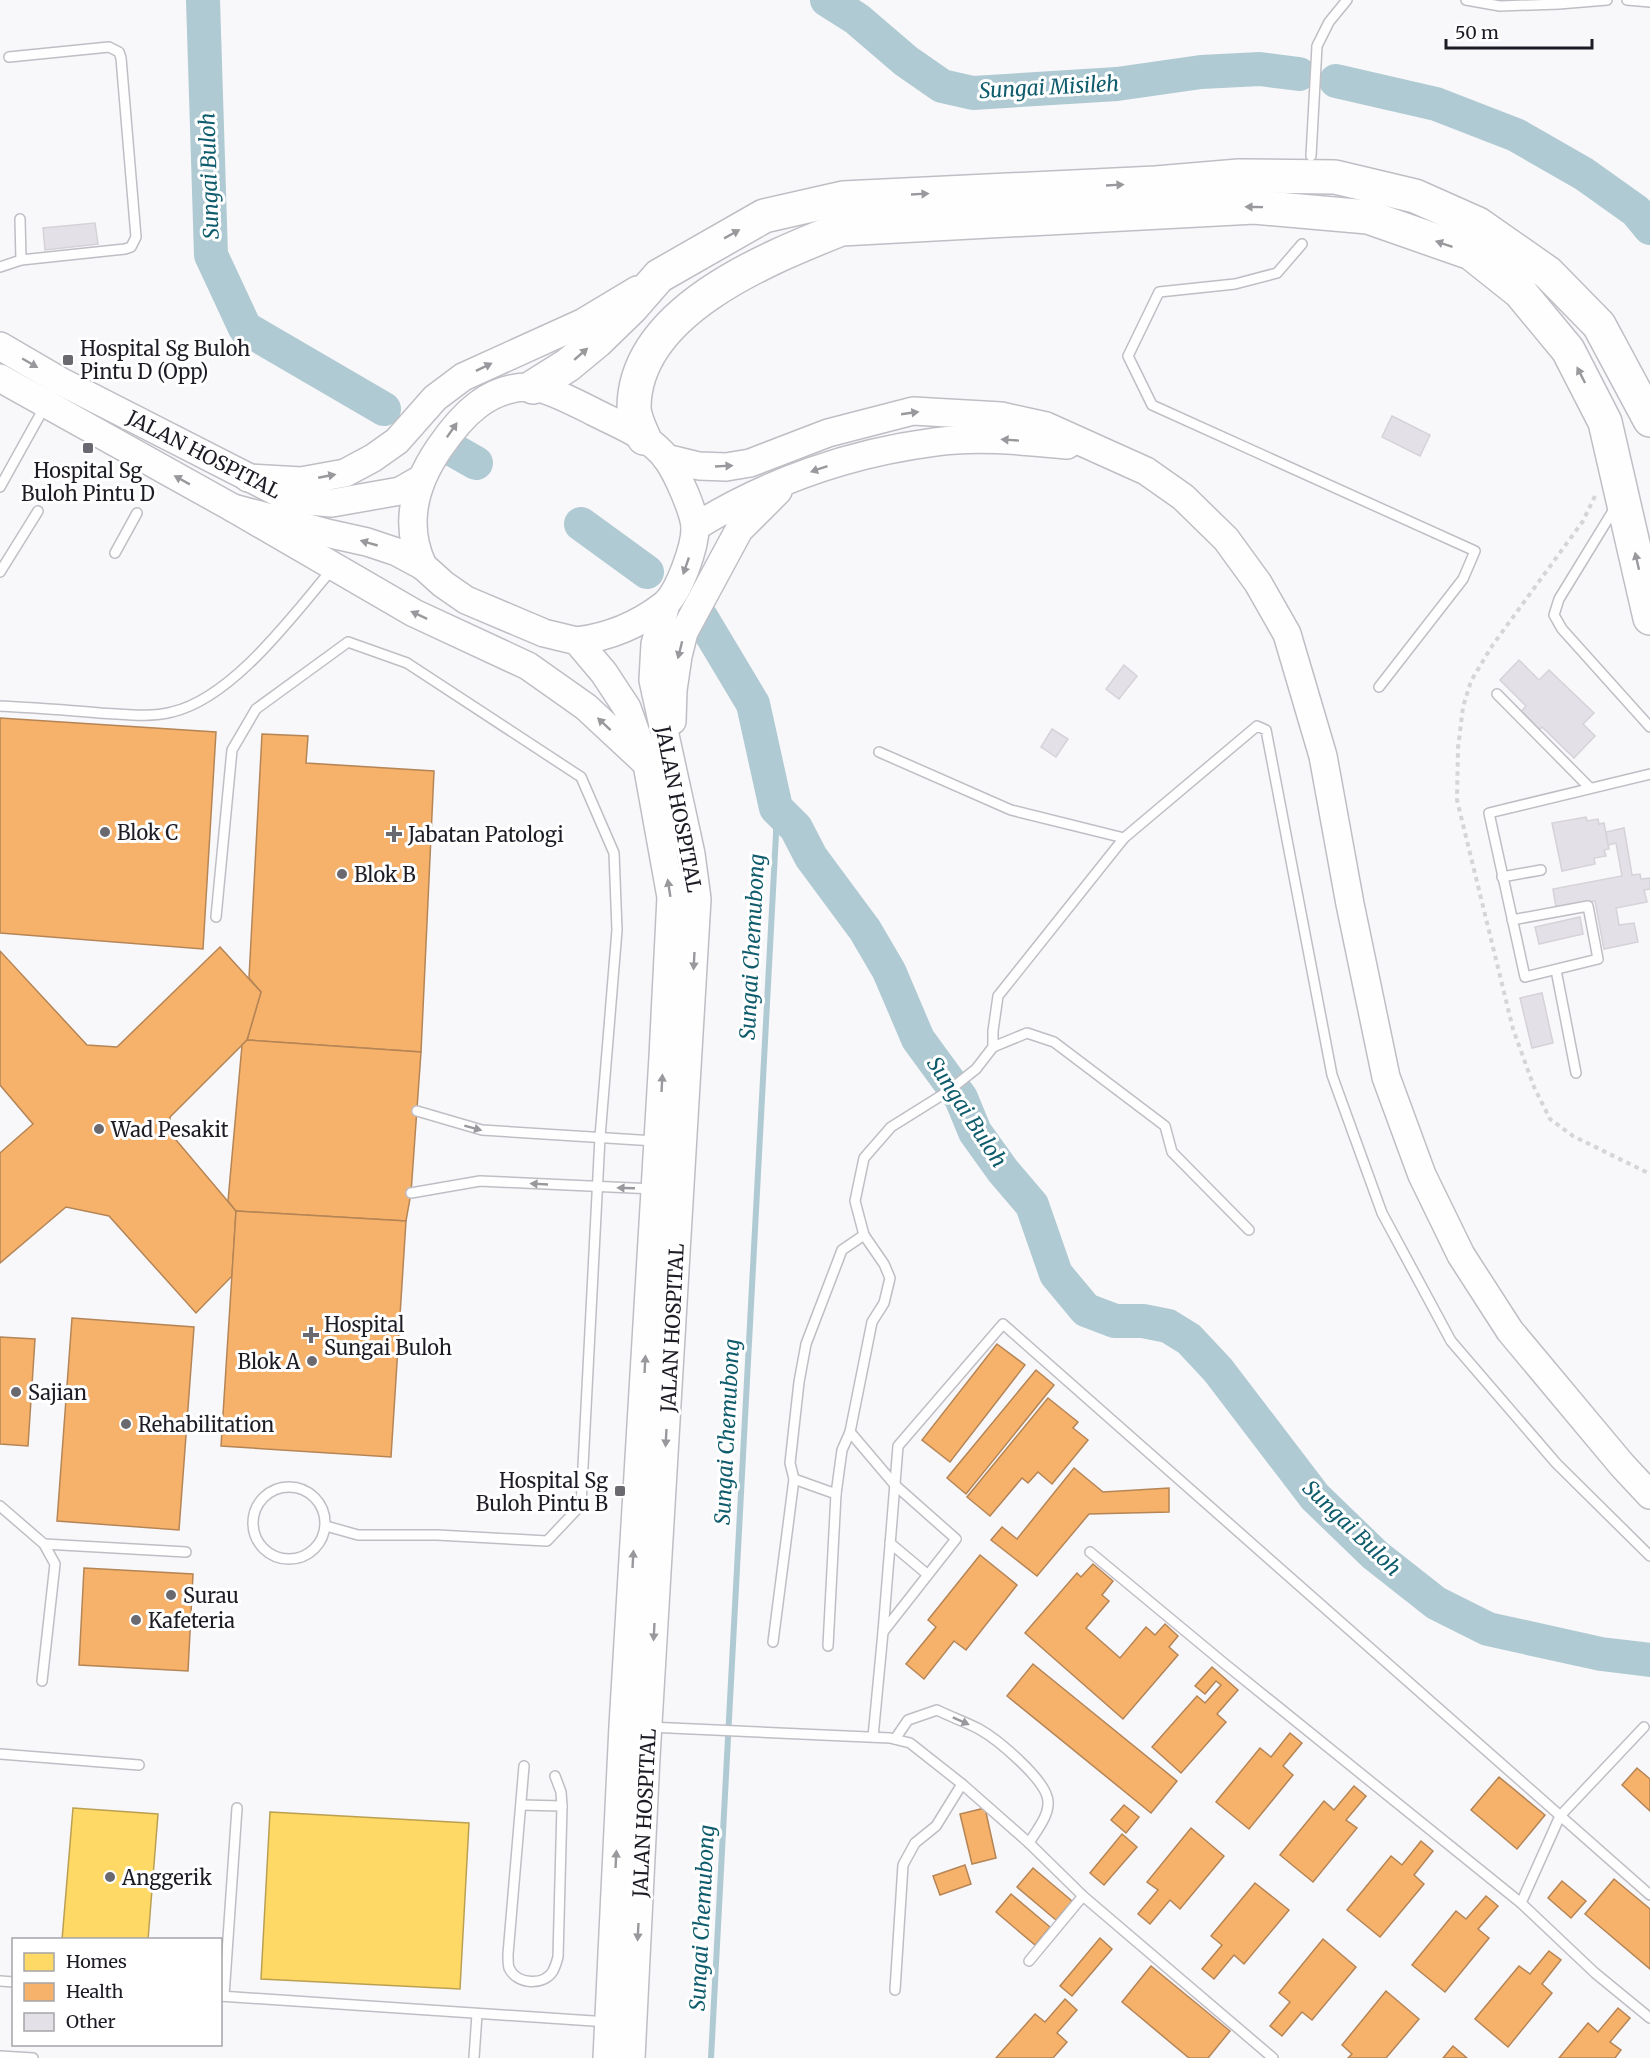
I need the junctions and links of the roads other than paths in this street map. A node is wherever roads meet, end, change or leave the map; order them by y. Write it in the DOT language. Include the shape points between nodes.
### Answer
graph roads {
  1 [pos="1347,0"];
  2 [pos="1466,0"];
  3 [pos="1607,0"];
  4 [pos="1628,0"];
  5 [pos="1650,2"];
  6 [pos="9,57"];
  7 [pos="1311,156"];
  8 [pos="20,219"];
  9 [pos="1302,244"];
  10 [pos="21,260"];
  11 [pos="0,267"];
  12 [pos="659,276"];
  13 [pos="0,346"];
  14 [pos="0,378"];
  15 [pos="533,387"];
  16 [pos="53,393"];
  17 [pos="1650,420"];
  18 [pos="1090,447"];
  19 [pos="655,448"];
  20 [pos="248,478"];
  21 [pos="421,479"];
  22 [pos="789,479"];
  23 [pos="0,487"];
  24 [pos="1609,494"];
  25 [pos="233,508"];
  26 [pos="38,510"];
  27 [pos="137,513"];
  28 [pos="695,527"];
  29 [pos="115,553"];
  30 [pos="423,566"];
  31 [pos="335,567"];
  32 [pos="0,572"];
  33 [pos="666,604"];
  34 [pos="1650,614"];
  35 [pos="452,630"];
  36 [pos="544,633"];
  37 [pos="577,641"];
  38 [pos="1379,687"];
  39 [pos="1497,694"];
  40 [pos="0,706"];
  41 [pos="1650,728"];
  42 [pos="879,752"];
  43 [pos="658,763"];
  44 [pos="1650,774"];
  45 [pos="1590,788"];
  46 [pos="1124,838"];
  47 [pos="1541,870"];
  48 [pos="1503,877"];
  49 [pos="216,917"];
  50 [pos="1512,920"];
  51 [pos="1556,970"];
  52 [pos="993,1047"];
  53 [pos="1576,1073"];
  54 [pos="417,1111"];
  55 [pos="600,1137"];
  56 [pos="671,1142"];
  57 [pos="597,1187"];
  58 [pos="668,1190"];
  59 [pos="411,1193"];
  60 [pos="1249,1230"];
  61 [pos="864,1235"];
  62 [pos="850,1432"];
  63 [pos="794,1479"];
  64 [pos="895,1485"];
  65 [pos="836,1494"];
  66 [pos="1650,1495"];
  67 [pos="0,1506"];
  68 [pos="326,1526"];
  69 [pos="890,1543"];
  70 [pos="44,1544"];
  71 [pos="186,1552"];
  72 [pos="1090,1552"];
  73 [pos="1650,1556"];
  74 [pos="927,1574"];
  75 [pos="883,1632"];
  76 [pos="773,1642"];
  77 [pos="828,1646"];
  78 [pos="42,1681"];
  79 [pos="635,1727"];
  80 [pos="1644,1727"];
  81 [pos="873,1737"];
  82 [pos="896,1739"];
  83 [pos="0,1754"];
  84 [pos="139,1765"];
  85 [pos="524,1766"];
  86 [pos="555,1776"];
  87 [pos="962,1784"];
  88 [pos="521,1805"];
  89 [pos="562,1806"];
  90 [pos="237,1808"];
  91 [pos="1560,1816"];
  92 [pos="1029,1843"];
  93 [pos="1650,1895"];
  94 [pos="1083,1896"];
  95 [pos="1521,1903"];
  96 [pos="1029,1961"];
  97 [pos="895,1990"];
  98 [pos="222,1996"];
  99 [pos="477,2014"];
  100 [pos="1650,2018"];
  101 [pos="621,2023"];
  102 [pos="0,2056"];
  103 [pos="33,2058"];
  104 [pos="474,2058"];
  105 [pos="607,2058"];
  106 [pos="632,2058"];
  107 [pos="1273,2058"];
  1 -- 7 [label="lane" via="1329,22 1317,46"];
  2 -- 3 [label="lane" via="1500,6"];
  4 -- 5 [label="lane"];
  6 -- 10 [label="lane" via="109,47 119,52 136,237 135,243 125,249"];
  8 -- 10 [label="lane"];
  9 -- 38 [label="lane" via="1277,273 1235,284 1159,292 1128,356 1152,405 1475,551 1462,579"];
  10 -- 11 [label="lane"];
  15 -- 12 [label="highway, one-way" via="597,341"];
  12 -- 17 [label="highway, one-way" via="764,216 843,198 1239,176 1335,177 1415,196 1478,224 1548,273 1599,325"];
  20 -- 12 [label="main road, one-way" via="301,481 345,473 397,441 435,398 463,377 582,323"];
  13 -- 16 [label="main road, JALAN HOSPITAL, one-way"];
  14 -- 16 [label="main road, JALAN HOSPITAL"];
  15 -- 19 [label="main road" via="574,402"];
  21 -- 15 [label="main road, one-way" via="458,422 481,402 502,391"];
  16 -- 20 [label="main road, JALAN HOSPITAL"];
  16 -- 23 [label="lane"];
  25 -- 16 [label="main road, JALAN HOSPITAL, one-way"];
  19 -- 18 [label="main road, one-way" via="699,466 726,467 750,463 828,433 913,411 1001,416 1046,426"];
  18 -- 22 [label="main road, one-way" via="1001,439 936,441 848,459"];
  18 -- 66 [label="main road" via="1146,471 1183,497 1226,539 1258,583 1287,634 1323,756 1386,1077 1422,1175 1461,1255 1510,1331"];
  24 -- 19 [label="highway, one-way" via="1605,422 1568,350 1520,292 1471,253 1368,217 1254,207 840,229 735,276 661,333 636,383 633,410"];
  19 -- 28 [label="main road" via="688,502"];
  20 -- 21 [label="main road, JALAN HOSPITAL" via="283,495 332,502 400,491"];
  21 -- 30 [label="main road" via="412,520 416,551"];
  22 -- 28 [label="main road" via="737,502"];
  22 -- 43 [label="main road, one-way" via="739,530 684,632"];
  34 -- 24 [label="highway, one-way"];
  24 -- 41 [label="lane" via="1554,615"];
  30 -- 25 [label="main road, JALAN HOSPITAL, one-way" via="367,542"];
  25 -- 31 [label="main road, JALAN HOSPITAL"];
  26 -- 32 [label="lane"];
  27 -- 29 [label="lane"];
  28 -- 33 [label="main road, one-way" via="687,565"];
  30 -- 36 [label="main road, JALAN HOSPITAL" via="466,600"];
  35 -- 31 [label="main road, JALAN HOSPITAL, one-way" via="414,613"];
  31 -- 40 [label="lane" via="272,640 228,682 202,700 173,712 143,716"];
  33 -- 37 [label="main road" via="632,626"];
  33 -- 43 [label="main road, JALAN HOSPITAL" via="655,644 653,680"];
  35 -- 36 [label="main road" via="520,637"];
  43 -- 35 [label="main road, JALAN HOSPITAL, one-way" via="528,666"];
  36 -- 37 [label="main road, JALAN HOSPITAL"];
  37 -- 43 [label="main road, JALAN HOSPITAL" via="604,673"];
  39 -- 45 [label="lane"];
  42 -- 46 [label="lane" via="1011,810"];
  43 -- 56 [label="main road, JALAN HOSPITAL" via="691,854 697,899"];
  44 -- 45 [label="lane"];
  45 -- 48 [label="lane" via="1489,813"];
  46 -- 52 [label="lane" via="998,996"];
  46 -- 73 [label="lane" via="1257,726 1266,730 1332,1075 1382,1213 1451,1341 1556,1463"];
  47 -- 48 [label="lane"];
  48 -- 50 [label="lane"];
  49 -- 55 [label="lane" via="232,750 256,710 348,642 407,663 581,777 614,852 617,930"];
  50 -- 51 [label="lane" via="1525,977"];
  50 -- 51 [label="lane" via="1588,906 1598,959"];
  51 -- 53 [label="lane"];
  52 -- 60 [label="lane" via="1027,1033 1054,1042 1165,1126 1172,1152"];
  52 -- 61 [label="lane" via="976,1069 947,1092 891,1126 864,1158 855,1201"];
  54 -- 55 [label="lane, one-way" via="482,1130"];
  55 -- 56 [label="lane"];
  55 -- 57 [label="lane"];
  56 -- 58 [label="main road, JALAN HOSPITAL"];
  58 -- 57 [label="lane, one-way"];
  57 -- 59 [label="lane, one-way" via="480,1181"];
  57 -- 68 [label="lane" via="581,1506 547,1541 358,1535"];
  58 -- 79 [label="main road, JALAN HOSPITAL"];
  61 -- 62 [label="lane" via="890,1278 884,1303 872,1322"];
  61 -- 63 [label="lane" via="842,1250 806,1344 790,1463"];
  62 -- 64 [label="lane"];
  62 -- 65 [label="lane" via="842,1450"];
  63 -- 65 [label="lane"];
  63 -- 76 [label="lane"];
  64 -- 69 [label="lane"];
  64 -- 74 [label="lane" via="956,1539"];
  64 -- 91 [label="lane" via="898,1446 1004,1324"];
  65 -- 77 [label="lane"];
  67 -- 70 [label="lane"];
  68 -- 68 [label="lane" via="316,1548 295,1559 272,1556 259,1543 253,1527 258,1503 267,1494 289,1486 312,1494 323,1509"];
  69 -- 74 [label="lane"];
  69 -- 75 [label="lane"];
  70 -- 71 [label="lane"];
  70 -- 78 [label="lane" via="55,1564"];
  72 -- 95 [label="lane"];
  74 -- 75 [label="lane"];
  75 -- 81 [label="lane"];
  79 -- 81 [label="lane"];
  79 -- 101 [label="main road, JALAN HOSPITAL"];
  80 -- 91 [label="lane"];
  81 -- 82 [label="lane"];
  82 -- 87 [label="lane" via="910,1743"];
  82 -- 92 [label="lane, one-way" via="908,1720 937,1710 981,1730 1011,1753 1042,1786 1048,1801 1045,1816"];
  83 -- 84 [label="lane"];
  85 -- 88 [label="lane"];
  86 -- 89 [label="lane"];
  87 -- 92 [label="lane"];
  87 -- 97 [label="lane" via="936,1826 915,1843 903,1865"];
  88 -- 89 [label="lane"];
  88 -- 89 [label="lane" via="508,1954 509,1968 518,1978 529,1982 541,1981 552,1972 558,1957"];
  90 -- 98 [label="lane"];
  91 -- 93 [label="lane"];
  91 -- 95 [label="lane"];
  92 -- 94 [label="lane"];
  94 -- 96 [label="lane"];
  94 -- 107 [label="lane"];
  95 -- 100 [label="lane" via="1595,1973"];
  98 -- 99 [label="lane"];
  99 -- 101 [label="lane"];
  99 -- 104 [label="lane"];
  101 -- 105 [label="main road, JALAN HOSPITAL"];
  101 -- 106 [label="main road, JALAN HOSPITAL"];
  102 -- 103 [label="lane"];
}
